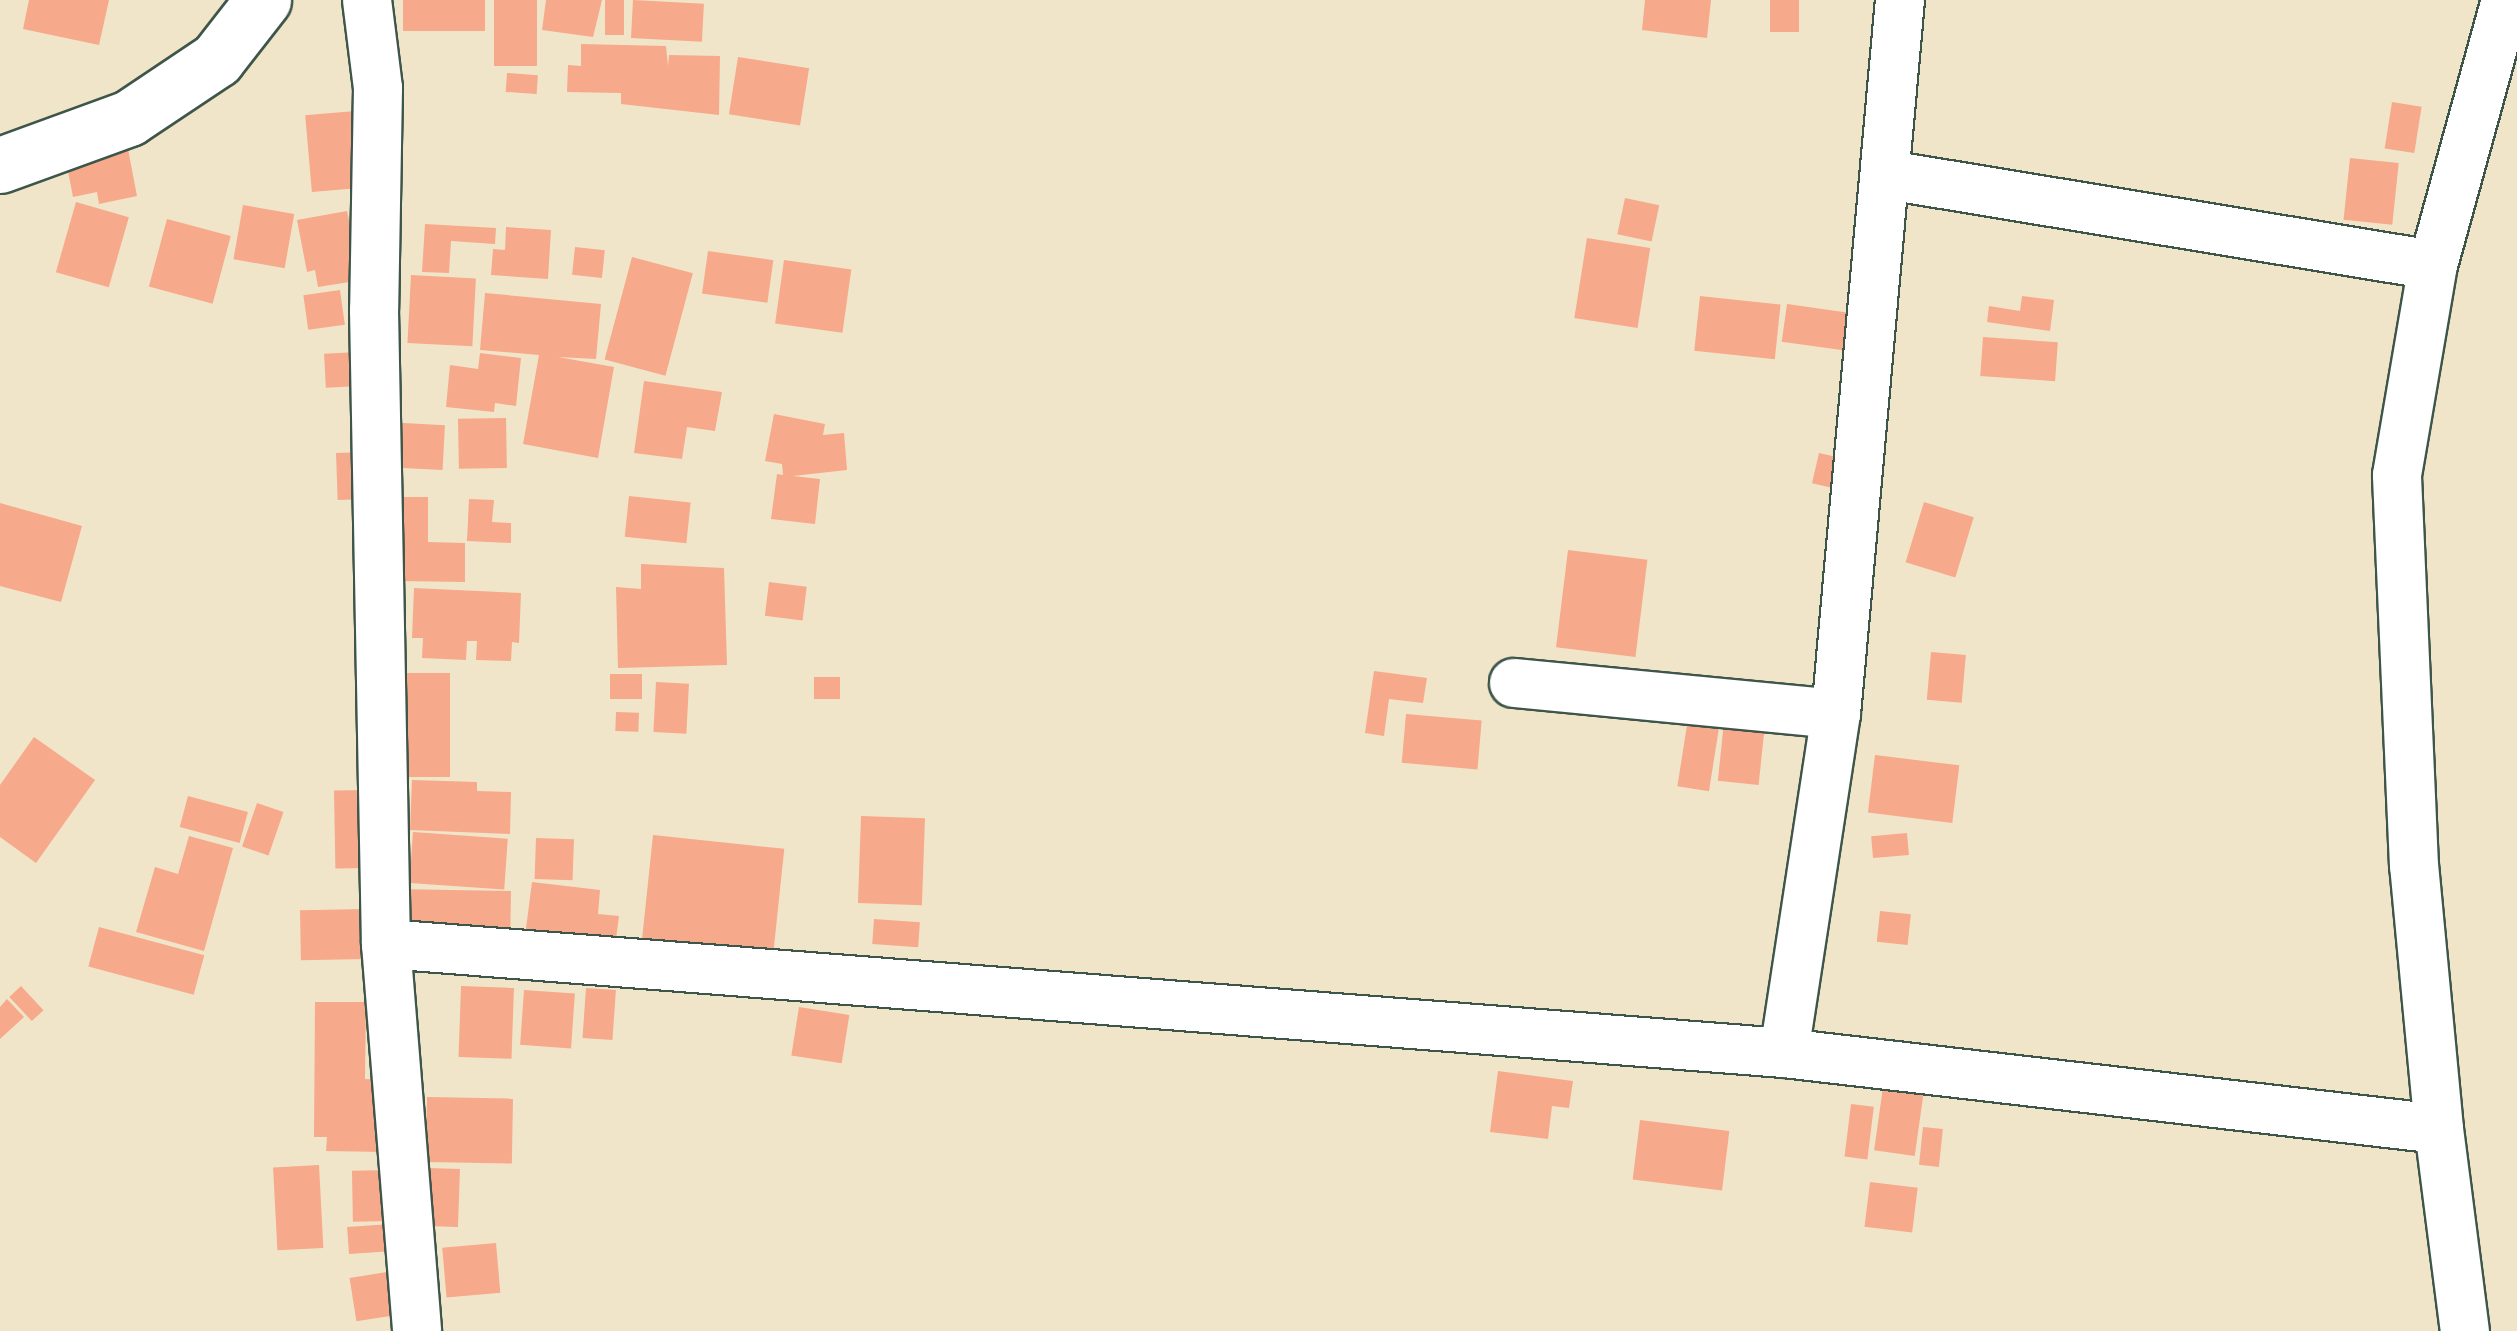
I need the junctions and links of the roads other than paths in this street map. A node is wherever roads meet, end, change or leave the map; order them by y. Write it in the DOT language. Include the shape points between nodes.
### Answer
graph roads {
  1 [pos="228,0"];
  2 [pos="264,0"];
  3 [pos="367,0"];
  4 [pos="1900,0"];
  5 [pos="2506,0"];
  6 [pos="0,137"];
  7 [pos="0,165"];
  8 [pos="1888,175"];
  9 [pos="2433,265"];
  10 [pos="1514,683"];
  11 [pos="1836,714"];
  12 [pos="386,944"];
  13 [pos="1784,1054"];
  14 [pos="2439,1128"];
  15 [pos="417,1331"];
  16 [pos="2465,1331"];
  1 -- 6 [label="main road" via="196,44 143,81"];
  2 -- 7 [label="main road" via="217,58 129,118"];
  3 -- 12 [label="street" via="380,154 374,310"];
  4 -- 8 [label="street"];
  5 -- 9 [label="street"];
  8 -- 9 [label="street"];
  8 -- 11 [label="street"];
  9 -- 14 [label="street" via="2397,475 2414,866"];
  10 -- 11 [label="street"];
  11 -- 13 [label="street"];
  12 -- 13 [label="street"];
  12 -- 15 [label="street"];
  13 -- 14 [label="street"];
  14 -- 16 [label="street"];
}
